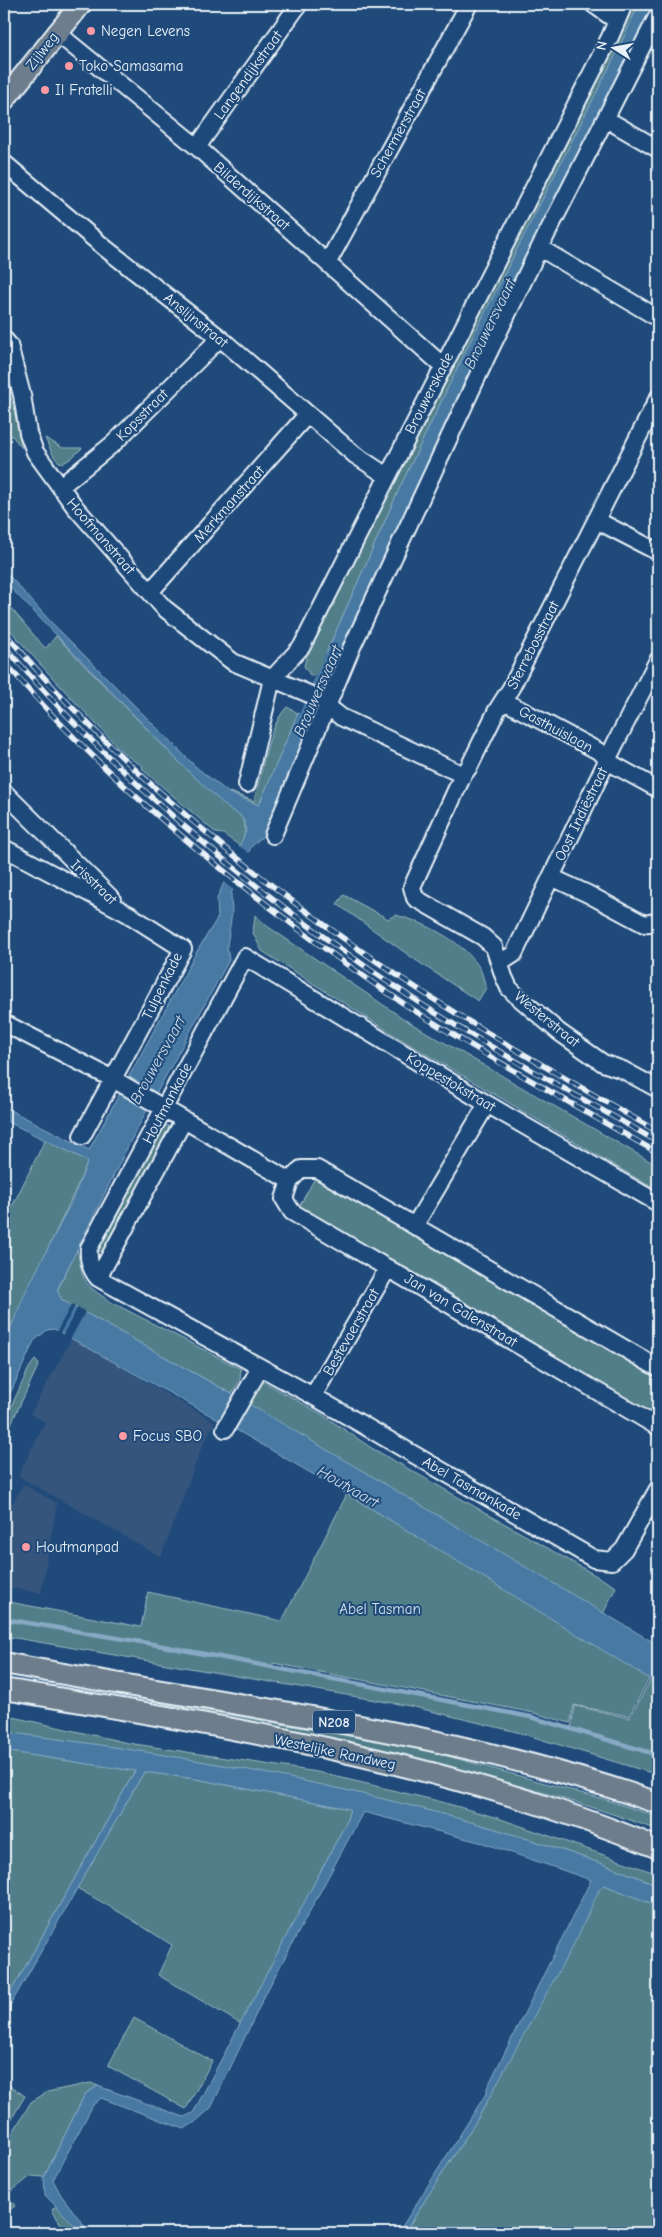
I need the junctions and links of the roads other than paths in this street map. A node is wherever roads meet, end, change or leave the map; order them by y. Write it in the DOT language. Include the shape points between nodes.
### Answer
graph roads {
  1 [pos="81,4"];
  2 [pos="299,4"];
  3 [pos="469,4"];
  4 [pos="593,4"];
  5 [pos="624,4"];
  6 [pos="658,15"];
  7 [pos="617,20"];
  8 [pos="56,32"];
  9 [pos="654,34"];
  10 [pos="4,100"];
  11 [pos="606,119"];
  12 [pos="197,147"];
  13 [pos="658,149"];
  14 [pos="4,163"];
  15 [pos="540,248"];
  16 [pos="328,262"];
  17 [pos="658,318"];
  18 [pos="220,338"];
  19 [pos="4,339"];
  20 [pos="443,366"];
  21 [pos="658,398"];
  22 [pos="307,415"];
  23 [pos="387,476"];
  24 [pos="60,487"];
  25 [pos="596,520"];
  26 [pos="658,552"];
  27 [pos="150,592"];
  28 [pos="658,660"];
  29 [pos="272,679"];
  30 [pos="325,700"];
  31 [pos="504,701"];
  32 [pos="608,759"];
  33 [pos="463,775"];
  34 [pos="247,784"];
  35 [pos="658,789"];
  36 [pos="4,792"];
  37 [pos="273,835"];
  38 [pos="4,848"];
  39 [pos="552,877"];
  40 [pos="413,892"];
  41 [pos="128,914"];
  42 [pos="658,924"];
  43 [pos="245,958"];
  44 [pos="500,962"];
  45 [pos="4,1023"];
  46 [pos="117,1081"];
  47 [pos="658,1089"];
  48 [pos="487,1104"];
  49 [pos="162,1107"];
  50 [pos="184,1120"];
  51 [pos="82,1136"];
  52 [pos="290,1181"];
  53 [pos="658,1203"];
  54 [pos="415,1225"];
  55 [pos="388,1268"];
  56 [pos="98,1278"];
  57 [pos="260,1368"];
  58 [pos="658,1368"];
  59 [pos="313,1396"];
  60 [pos="658,1427"];
  61 [pos="225,1429"];
  62 [pos="658,1489"];
  63 [pos="4,1664"];
  64 [pos="4,1689"];
  65 [pos="658,1803"];
  66 [pos="658,1848"];
  1 -- 8 [label="main road, Zijlweg"];
  2 -- 12 [label="street, Langendijkstraat"];
  3 -- 16 [label="street, Schermerstraat"];
  4 -- 7 [label="street"];
  5 -- 7 [label="street, Brouwerskade"];
  6 -- 9 [label="street"];
  7 -- 20 [label="street, Brouwerskade"];
  8 -- 10 [label="main road, Zijlweg"];
  8 -- 12 [label="street, Bilderdijkstraat"];
  9 -- 11 [label="street"];
  11 -- 13 [label="street"];
  11 -- 15 [label="street"];
  12 -- 16 [label="street, Bilderdijkstraat"];
  14 -- 18 [label="street, Anslijnstraat"];
  15 -- 17 [label="street"];
  15 -- 30 [label="street"];
  16 -- 20 [label="street, Bilderdijkstraat"];
  18 -- 22 [label="street, Anslijnstraat"];
  18 -- 24 [label="street, Kopsstraat" via="114,443"];
  19 -- 24 [label="street, Hoofmanstraat" via="9,345 35,452"];
  20 -- 23 [label="street, Brouwerskade"];
  21 -- 25 [label="street, Sterrebosstraat"];
  22 -- 23 [label="street, Anslijnstraat" via="355,455"];
  22 -- 27 [label="street, Merkmanstraat"];
  23 -- 29 [label="street, Brouwerskade" via="302,646"];
  24 -- 27 [label="street, Hoofmanstraat"];
  25 -- 26 [label="street"];
  25 -- 31 [label="street, Sterrebosstraat"];
  27 -- 29 [label="street, Hoofmanstraat" via="164,608 233,662"];
  28 -- 32 [label="street, Oost Indiëstraat"];
  29 -- 30 [label="street, Hoofmanstraat"];
  29 -- 34 [label="street, Brouwerskade"];
  30 -- 33 [label="street" via="341,717"];
  30 -- 37 [label="street"];
  31 -- 32 [label="street, Gasthuislaan"];
  31 -- 33 [label="street, Sterrebosstraat"];
  32 -- 35 [label="street, Gasthuislaan"];
  32 -- 39 [label="street, Oost Indiëstraat"];
  33 -- 40 [label="street, Sterrebosstraat" via="416,876"];
  36 -- 41 [label="street, Irisstraat"];
  38 -- 41 [label="street, Irisstraat"];
  39 -- 42 [label="street" via="644,924"];
  39 -- 44 [label="street, Oost Indiëstraat" via="514,954"];
  40 -- 44 [label="street, Westerstraat" via="415,898 487,939"];
  41 -- 46 [label="street, Tulpenkade" via="184,949"];
  43 -- 48 [label="street, Koppestokstraat"];
  43 -- 49 [label="street, Houtmankade"];
  44 -- 47 [label="street, Westerstraat" via="509,988 560,1032 603,1063"];
  45 -- 46 [label="street"];
  46 -- 49 [label="street"];
  46 -- 51 [label="street, Tulpenkade"];
  48 -- 53 [label="street, Koppestokstraat"];
  48 -- 54 [label="street"];
  49 -- 50 [label="street"];
  49 -- 56 [label="street, Houtmankade" via="89,1248 89,1261"];
  50 -- 52 [label="street"];
  50 -- 56 [label="street, Houtmankade"];
  52 -- 54 [label="street" via="301,1169 317,1169"];
  52 -- 55 [label="street, Jan van Galenstraat" via="284,1199 292,1212"];
  54 -- 58 [label="street"];
  55 -- 59 [label="street, Bestevaerstraat"];
  55 -- 60 [label="street, Jan van Galenstraat"];
  56 -- 57 [label="street, Abel Tasmankade"];
  57 -- 59 [label="street, Abel Tasmankade"];
  57 -- 61 [label="street"];
  59 -- 62 [label="street, Abel Tasmankade" via="594,1559 612,1561 624,1549"];
  63 -- 65 [label="main road, Westelijke Randweg / N208" via="430,1739 540,1767"];
  64 -- 66 [label="main road, Westelijke Randweg / N208" via="268,1737 426,1772 592,1822"];
}
